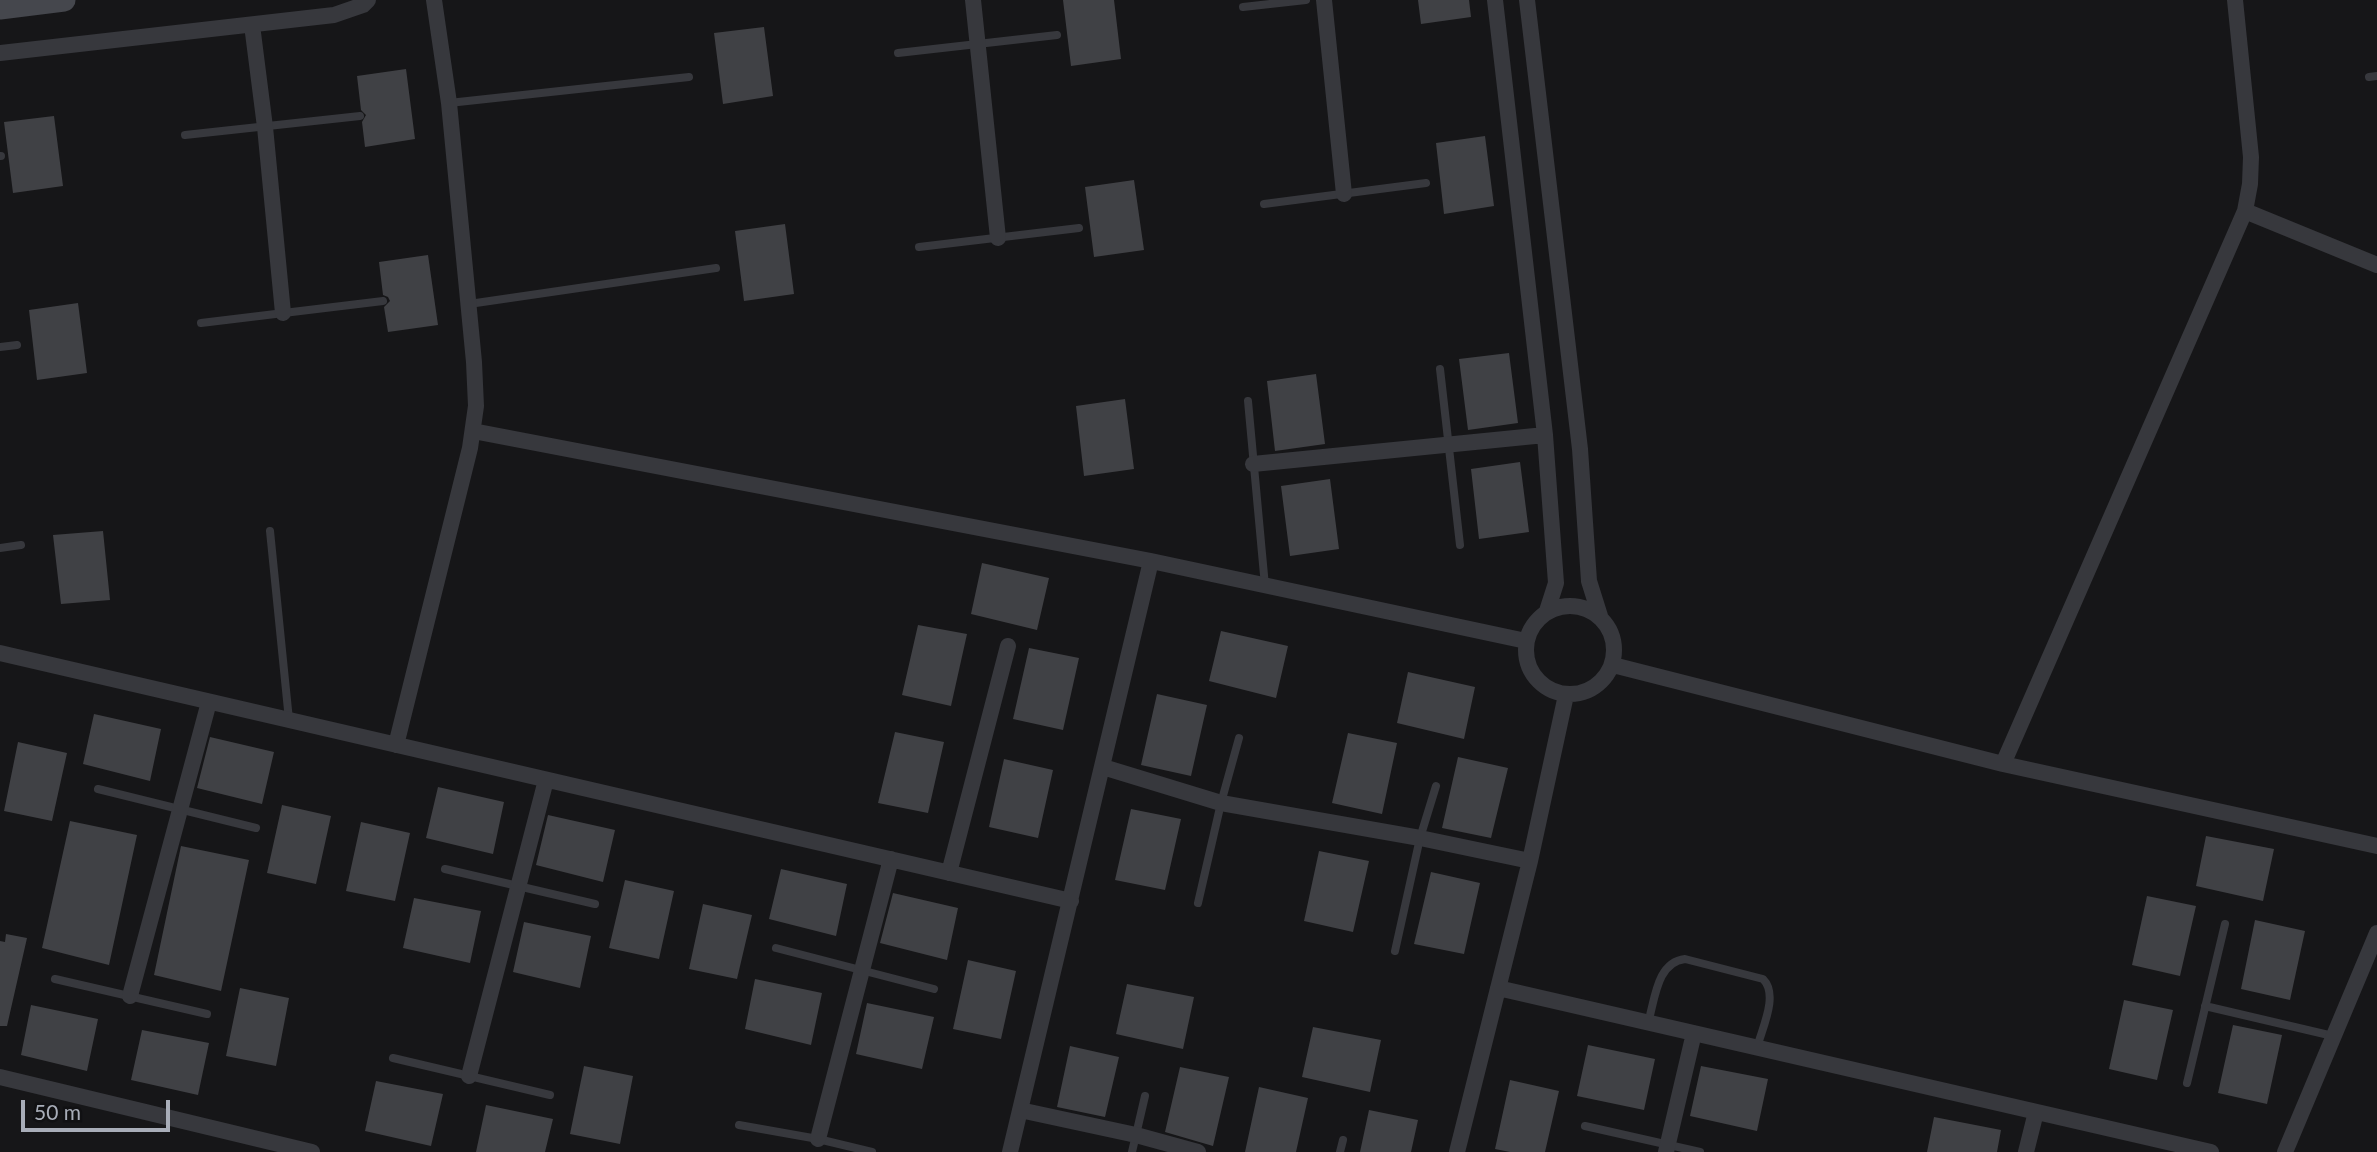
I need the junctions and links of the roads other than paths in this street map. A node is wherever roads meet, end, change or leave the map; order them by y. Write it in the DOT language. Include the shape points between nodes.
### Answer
graph roads {
  1 [pos="64,0"];
  2 [pos="368,0"];
  3 [pos="434,0"];
  4 [pos="973,0"];
  5 [pos="1306,0"];
  6 [pos="1324,0"];
  7 [pos="1495,0"];
  8 [pos="1527,0"];
  9 [pos="2235,0"];
  10 [pos="1243,7"];
  11 [pos="0,8"];
  12 [pos="251,25"];
  13 [pos="1057,35"];
  14 [pos="978,44"];
  15 [pos="0,53"];
  16 [pos="898,53"];
  17 [pos="689,77"];
  18 [pos="449,103"];
  19 [pos="360,116"];
  20 [pos="265,127"];
  21 [pos="185,135"];
  22 [pos="1426,183"];
  23 [pos="1344,194"];
  24 [pos="1264,204"];
  25 [pos="2245,211"];
  26 [pos="1079,228"];
  27 [pos="998,238"];
  28 [pos="919,247"];
  29 [pos="2377,265"];
  30 [pos="716,268"];
  31 [pos="383,301"];
  32 [pos="469,304"];
  33 [pos="283,313"];
  34 [pos="201,323"];
  35 [pos="17,345"];
  36 [pos="0,347"];
  37 [pos="1440,369"];
  38 [pos="1248,401"];
  39 [pos="473,431"];
  40 [pos="1545,435"];
  41 [pos="1449,444"];
  42 [pos="1253,464"];
  43 [pos="270,531"];
  44 [pos="21,545"];
  45 [pos="1460,545"];
  46 [pos="0,548"];
  47 [pos="1151,561"];
  48 [pos="1265,586"];
  49 [pos="1547,611"];
  50 [pos="1600,616"];
  51 [pos="1526,641"];
  52 [pos="1008,646"];
  53 [pos="0,653"];
  54 [pos="1613,664"];
  55 [pos="1566,695"];
  56 [pos="209,702"];
  57 [pos="289,720"];
  58 [pos="1239,738"];
  59 [pos="396,745"];
  60 [pos="2003,764"];
  61 [pos="1103,767"];
  62 [pos="546,779"];
  63 [pos="1436,786"];
  64 [pos="98,789"];
  65 [pos="1221,803"];
  66 [pos="180,809"];
  67 [pos="257,828"];
  68 [pos="1420,838"];
  69 [pos="2377,846"];
  70 [pos="891,859"];
  71 [pos="1530,861"];
  72 [pos="445,869"];
  73 [pos="949,873"];
  74 [pos="519,886"];
  75 [pos="1071,901"];
  76 [pos="1198,903"];
  77 [pos="595,904"];
  78 [pos="2225,924"];
  79 [pos="2377,933"];
  80 [pos="775,948"];
  81 [pos="1395,951"];
  82 [pos="863,971"];
  83 [pos="55,979"];
  84 [pos="1498,988"];
  85 [pos="934,989"];
  86 [pos="130,996"];
  87 [pos="2205,1006"];
  88 [pos="207,1014"];
  89 [pos="1648,1023"];
  90 [pos="1694,1033"];
  91 [pos="2333,1036"];
  92 [pos="1757,1048"];
  93 [pos="393,1058"];
  94 [pos="469,1076"];
  95 [pos="0,1077"];
  96 [pos="2187,1083"];
  97 [pos="550,1095"];
  98 [pos="1145,1096"];
  99 [pos="1020,1110"];
  100 [pos="2036,1112"];
  101 [pos="739,1125"];
  102 [pos="1584,1126"];
  103 [pos="1136,1135"];
  104 [pos="818,1139"];
  105 [pos="1343,1140"];
  106 [pos="1666,1148"];
  107 [pos="312,1152"];
  108 [pos="872,1152"];
  109 [pos="1010,1152"];
  110 [pos="1132,1152"];
  111 [pos="1198,1152"];
  112 [pos="1340,1152"];
  113 [pos="1457,1152"];
  114 [pos="1700,1152"];
  115 [pos="2026,1152"];
  116 [pos="2211,1152"];
  117 [pos="2285,1152"];
  1 -- 11 [label="street"];
  2 -- 12 [label="street" via="334,15"];
  3 -- 18 [label="street"];
  4 -- 14 [label="street"];
  5 -- 10 [label="lane"];
  6 -- 23 [label="street"];
  7 -- 40 [label="street"];
  8 -- 50 [label="street" via="1580,449 1589,581"];
  9 -- 25 [label="street" via="2251,157"];
  12 -- 15 [label="street"];
  12 -- 20 [label="street"];
  13 -- 14 [label="lane"];
  14 -- 16 [label="lane"];
  14 -- 27 [label="street"];
  17 -- 18 [label="lane"];
  18 -- 32 [label="street"];
  19 -- 20 [label="lane"];
  20 -- 21 [label="lane"];
  20 -- 33 [label="street"];
  22 -- 23 [label="lane"];
  23 -- 24 [label="lane"];
  25 -- 29 [label="street"];
  25 -- 60 [label="street"];
  26 -- 27 [label="lane"];
  27 -- 28 [label="lane"];
  30 -- 32 [label="lane"];
  31 -- 33 [label="lane"];
  32 -- 39 [label="street" via="476,406"];
  33 -- 34 [label="lane"];
  35 -- 36 [label="lane"];
  37 -- 41 [label="lane"];
  38 -- 42 [label="lane"];
  39 -- 47 [label="street"];
  39 -- 59 [label="street"];
  40 -- 41 [label="street"];
  40 -- 49 [label="street" via="1556,583"];
  41 -- 42 [label="street"];
  41 -- 45 [label="lane"];
  42 -- 48 [label="lane"];
  43 -- 57 [label="lane"];
  44 -- 46 [label="lane"];
  47 -- 48 [label="street"];
  47 -- 61 [label="street"];
  48 -- 51 [label="street"];
  49 -- 50 [label="street" via="1565,605 1584,607"];
  49 -- 51 [label="street" via="1533,624"];
  50 -- 54 [label="street" via="1611,630"];
  51 -- 55 [label="street" via="1526,659 1534,677 1548,689"];
  52 -- 73 [label="street"];
  53 -- 56 [label="street"];
  54 -- 55 [label="street" via="1602,681 1586,692"];
  54 -- 60 [label="street"];
  55 -- 71 [label="street"];
  56 -- 57 [label="street"];
  56 -- 66 [label="street"];
  57 -- 59 [label="street"];
  58 -- 65 [label="lane"];
  59 -- 62 [label="street"];
  60 -- 69 [label="street"];
  61 -- 65 [label="street"];
  61 -- 75 [label="street"];
  62 -- 70 [label="street"];
  62 -- 74 [label="street"];
  63 -- 68 [label="lane"];
  64 -- 66 [label="lane"];
  65 -- 68 [label="street"];
  65 -- 76 [label="lane"];
  66 -- 67 [label="lane"];
  66 -- 86 [label="street"];
  68 -- 71 [label="street"];
  68 -- 81 [label="lane"];
  70 -- 73 [label="street"];
  70 -- 82 [label="street"];
  71 -- 84 [label="street"];
  72 -- 74 [label="lane"];
  73 -- 75 [label="street"];
  74 -- 77 [label="lane"];
  74 -- 94 [label="street"];
  75 -- 99 [label="street"];
  78 -- 87 [label="lane"];
  79 -- 91 [label="street"];
  80 -- 82 [label="lane"];
  82 -- 85 [label="lane"];
  82 -- 104 [label="street"];
  83 -- 86 [label="lane"];
  84 -- 89 [label="street"];
  84 -- 113 [label="street"];
  86 -- 88 [label="lane"];
  87 -- 91 [label="lane"];
  87 -- 96 [label="lane"];
  89 -- 90 [label="street"];
  89 -- 92 [label="lane" via="1666,966 1685,959 1767,982 1771,997"];
  90 -- 92 [label="street"];
  90 -- 106 [label="street"];
  91 -- 117 [label="street"];
  92 -- 100 [label="street"];
  93 -- 94 [label="lane"];
  94 -- 97 [label="lane"];
  95 -- 107 [label="street"];
  98 -- 103 [label="lane"];
  99 -- 103 [label="street"];
  99 -- 109 [label="street"];
  100 -- 115 [label="street"];
  100 -- 116 [label="street"];
  101 -- 104 [label="lane"];
  102 -- 106 [label="lane"];
  103 -- 110 [label="lane"];
  103 -- 111 [label="street"];
  104 -- 108 [label="lane"];
  105 -- 112 [label="lane"];
  106 -- 114 [label="lane"];
}
